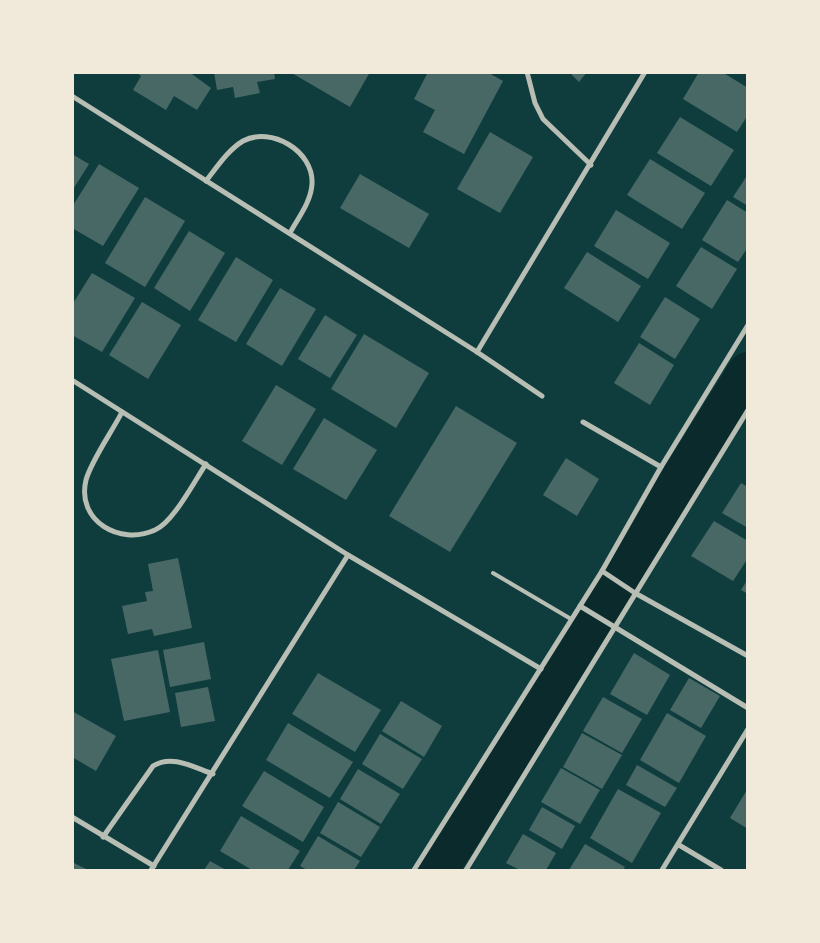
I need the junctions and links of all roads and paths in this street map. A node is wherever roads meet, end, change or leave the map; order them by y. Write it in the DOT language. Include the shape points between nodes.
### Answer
graph roads {
  1 [pos="527,72"];
  2 [pos="645,72"];
  3 [pos="72,96"];
  4 [pos="591,165"];
  5 [pos="206,180"];
  6 [pos="290,233"];
  7 [pos="748,325"];
  8 [pos="477,352"];
  9 [pos="72,380"];
  10 [pos="542,396"];
  11 [pos="748,410"];
  12 [pos="122,412"];
  13 [pos="582,422"];
  14 [pos="206,464"];
  15 [pos="661,467"];
  16 [pos="348,555"];
  17 [pos="602,571"];
  18 [pos="493,573"];
  19 [pos="635,593"];
  20 [pos="580,606"];
  21 [pos="572,619"];
  22 [pos="613,624"];
  23 [pos="748,656"];
  24 [pos="541,669"];
  25 [pos="748,708"];
  26 [pos="748,729"];
  27 [pos="213,774"];
  28 [pos="72,817"];
  29 [pos="103,837"];
  30 [pos="679,845"];
  31 [pos="152,868"];
  32 [pos="414,870"];
  33 [pos="466,870"];
  34 [pos="662,870"];
  35 [pos="721,870"];
  1 -- 4 [label="street" via="543,120"];
  2 -- 4 [label="street"];
  3 -- 5 [label="street"];
  4 -- 8 [label="street"];
  5 -- 6 [label="street"];
  5 -- 6 [label="street" via="234,147 246,140 278,140 293,146 306,158 312,170 312,184 310,196"];
  6 -- 8 [label="street"];
  7 -- 15 [label="street"];
  8 -- 10 [label="street"];
  9 -- 12 [label="street"];
  11 -- 19 [label="street"];
  12 -- 14 [label="street"];
  12 -- 14 [label="street" via="86,480 90,511 109,532 126,534 157,530 173,513"];
  13 -- 15 [label="street"];
  14 -- 16 [label="street"];
  15 -- 17 [label="street"];
  16 -- 24 [label="street"];
  16 -- 27 [label="street"];
  17 -- 19 [label="street"];
  17 -- 20 [label="street"];
  18 -- 21 [label="lane"];
  19 -- 22 [label="street"];
  19 -- 23 [label="street"];
  20 -- 21 [label="street"];
  20 -- 22 [label="street"];
  21 -- 24 [label="street"];
  22 -- 25 [label="street"];
  22 -- 33 [label="street"];
  24 -- 32 [label="street"];
  26 -- 30 [label="street"];
  27 -- 29 [label="street" via="177,761 153,766"];
  27 -- 31 [label="street"];
  28 -- 29 [label="street"];
  29 -- 31 [label="street"];
  30 -- 34 [label="street"];
  30 -- 35 [label="street"];
}
